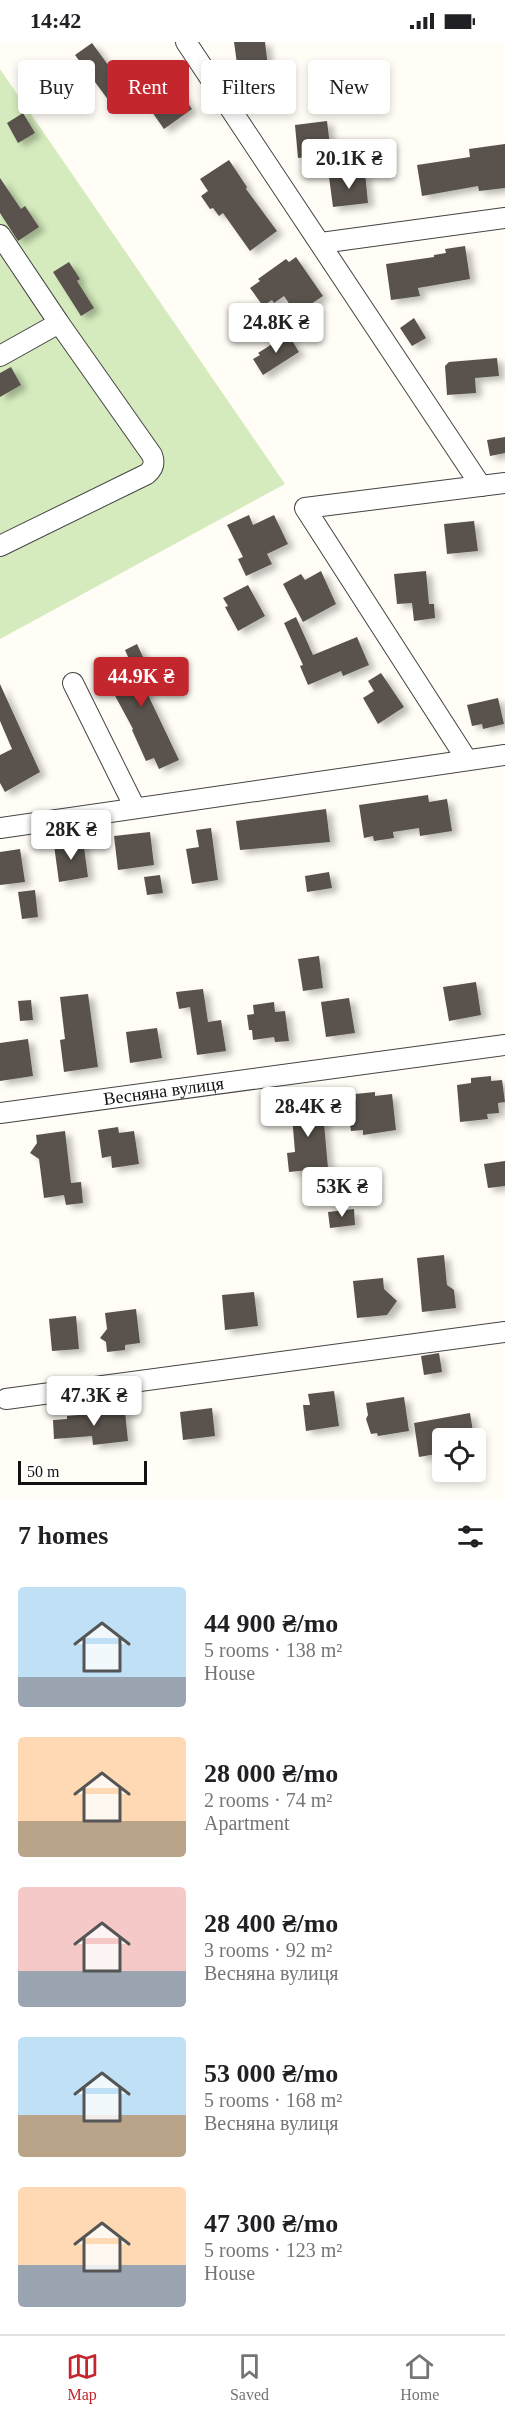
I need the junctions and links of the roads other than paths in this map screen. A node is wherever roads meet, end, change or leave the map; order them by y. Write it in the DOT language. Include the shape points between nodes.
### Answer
graph roads {
  1 [pos="186,42"];
  2 [pos="505,218"];
  3 [pos="0,235"];
  4 [pos="321,243"];
  5 [pos="59,324"];
  6 [pos="0,356"];
  7 [pos="505,483"];
  8 [pos="481,486"];
  9 [pos="0,546"];
  10 [pos="73,683"];
  11 [pos="505,755"];
  12 [pos="467,760"];
  13 [pos="135,808"];
  14 [pos="0,828"];
  15 [pos="505,1045"];
  16 [pos="0,1113"];
  17 [pos="505,1332"];
  18 [pos="6,1399"];
  1 -- 4 [label="street"];
  2 -- 4 [label="street"];
  3 -- 5 [label="street"];
  4 -- 8 [label="street"];
  5 -- 6 [label="street"];
  5 -- 9 [label="street" via="152,455 153,469"];
  7 -- 8 [label="street"];
  8 -- 12 [label="street" via="305,508"];
  10 -- 13 [label="street"];
  11 -- 12 [label="street"];
  12 -- 13 [label="street"];
  13 -- 14 [label="street"];
  15 -- 16 [label="street, Весняна вулиця"];
  17 -- 18 [label="street"];
}
